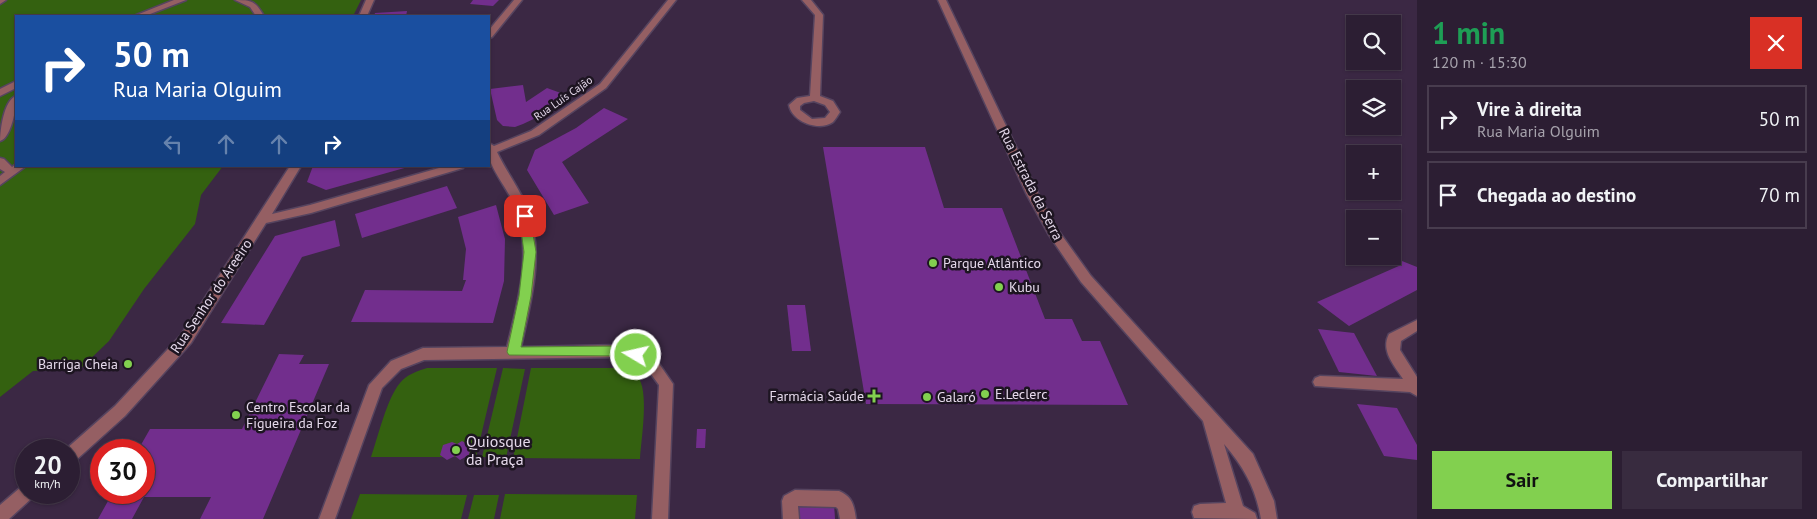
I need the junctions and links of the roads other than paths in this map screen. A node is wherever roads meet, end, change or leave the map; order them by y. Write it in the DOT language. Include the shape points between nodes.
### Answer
graph roads {
  1 [pos="182,0"];
  2 [pos="239,0"];
  3 [pos="370,0"];
  4 [pos="518,0"];
  5 [pos="672,0"];
  6 [pos="806,0"];
  7 [pos="942,0"];
  8 [pos="141,15"];
  9 [pos="259,15"];
  10 [pos="363,15"];
  11 [pos="490,34"];
  12 [pos="15,85"];
  13 [pos="0,93"];
  14 [pos="815,98"];
  15 [pos="15,101"];
  16 [pos="0,138"];
  17 [pos="490,150"];
  18 [pos="0,161"];
  19 [pos="295,167"];
  20 [pos="456,167"];
  21 [pos="16,169"];
  22 [pos="0,180"];
  23 [pos="261,220"];
  24 [pos="1417,325"];
  25 [pos="513,352"];
  26 [pos="1320,382"];
  27 [pos="1416,388"];
  28 [pos="1209,417"];
  29 [pos="80,446"];
  30 [pos="15,503"];
  31 [pos="1200,512"];
  32 [pos="0,516"];
  33 [pos="1241,516"];
  34 [pos="327,519"];
  35 [pos="660,519"];
  36 [pos="791,519"];
  37 [pos="848,519"];
  38 [pos="1269,519"];
  1 -- 8 [label="street"];
  2 -- 9 [label="street" via="253,5"];
  3 -- 10 [label="street"];
  4 -- 11 [label="street"];
  5 -- 17 [label="street, Rua Luís Cajão" via="604,86 535,133"];
  6 -- 14 [label="street" via="819,15"];
  7 -- 28 [label="street, Rua Estrada da Serra" via="1053,232 1086,279"];
  12 -- 13 [label="street"];
  15 -- 16 [label="street"];
  17 -- 25 [label="street" via="511,184 525,216 530,252"];
  18 -- 21 [label="street"];
  19 -- 23 [label="street, Rua Senhor do Areeiro"];
  20 -- 23 [label="street" via="311,209"];
  21 -- 22 [label="street"];
  23 -- 29 [label="street, Rua Senhor do Areeiro" via="186,339 120,411"];
  24 -- 27 [label="street" via="1394,338 1393,351"];
  25 -- 34 [label="street" via="423,354 396,366 376,384"];
  25 -- 35 [label="street" via="624,351 648,359 666,384"];
  26 -- 27 [label="street"];
  28 -- 33 [label="street, Rua Estrada da Serra"];
  28 -- 38 [label="street, Rua Estrada da Serra" via="1247,459 1266,501"];
  30 -- 32 [label="street"];
  31 -- 33 [label="street"];
  36 -- 37 [label="street" via="790,501 795,498 839,499 846,505"];
}
